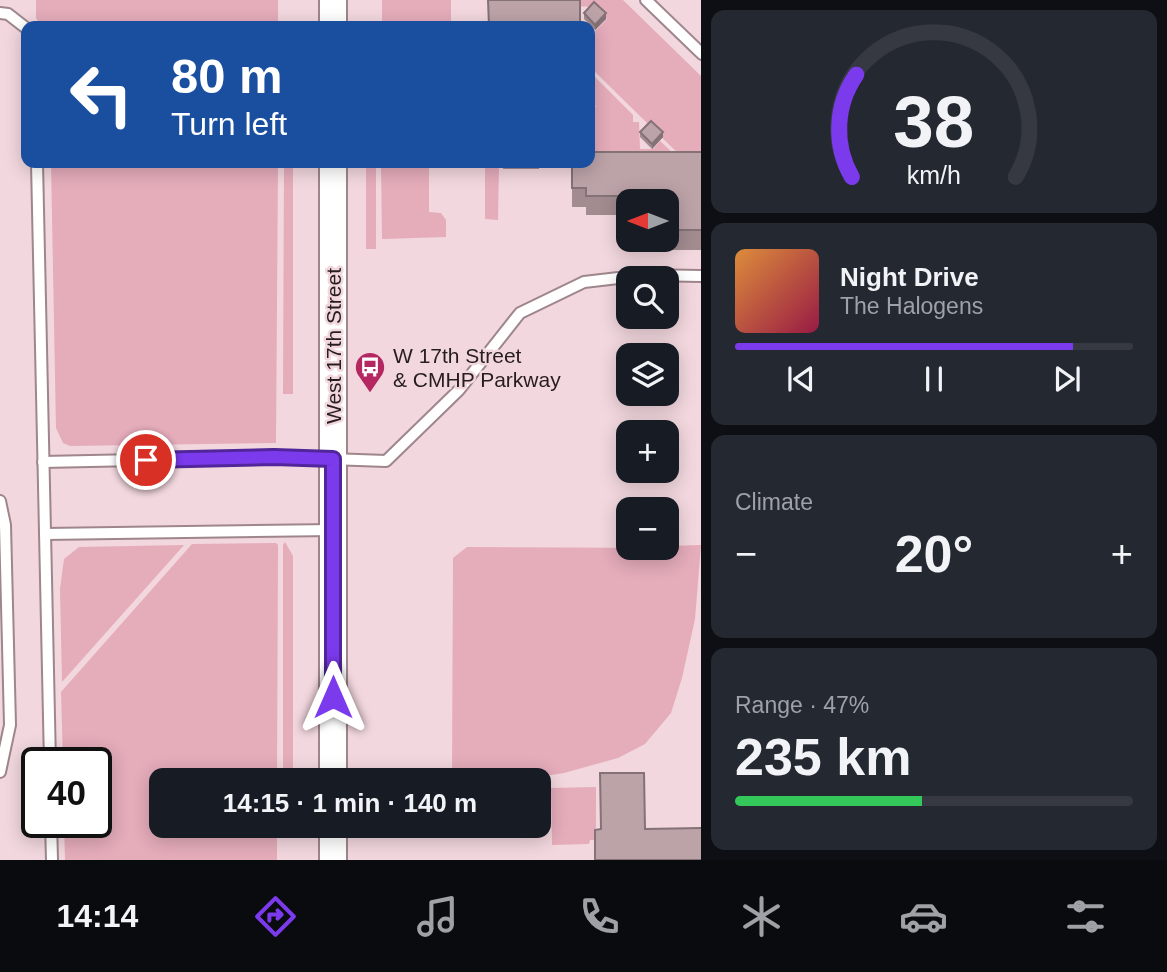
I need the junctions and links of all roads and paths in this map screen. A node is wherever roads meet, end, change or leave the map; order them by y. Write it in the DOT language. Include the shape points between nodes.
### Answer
graph roads {
  1 [pos="333,0"];
  2 [pos="646,0"];
  3 [pos="0,13"];
  4 [pos="333,21"];
  5 [pos="21,23"];
  6 [pos="701,53"];
  7 [pos="37,168"];
  8 [pos="333,168"];
  9 [pos="701,276"];
  10 [pos="333,459"];
  11 [pos="43,462"];
  12 [pos="0,501"];
  13 [pos="333,530"];
  14 [pos="45,534"];
  15 [pos="50,747"];
  16 [pos="333,768"];
  17 [pos="0,772"];
  18 [pos="51,838"];
  19 [pos="333,838"];
  20 [pos="52,860"];
  21 [pos="333,860"];
  1 -- 4 [label="street"];
  2 -- 6 [label="lane"];
  3 -- 5 [label="lane"];
  7 -- 11 [label="lane"];
  8 -- 10 [label="street, West 17th Street"];
  9 -- 10 [label="lane" via="644,275 584,282 520,313 459,390 386,461"];
  10 -- 11 [label="lane"];
  10 -- 13 [label="street, West 17th Street"];
  11 -- 14 [label="lane"];
  12 -- 17 [label="lane" via="5,524 10,725"];
  13 -- 14 [label="lane"];
  13 -- 16 [label="street, West 17th Street"];
  14 -- 15 [label="lane"];
  18 -- 20 [label="lane"];
  19 -- 21 [label="street"];
}
